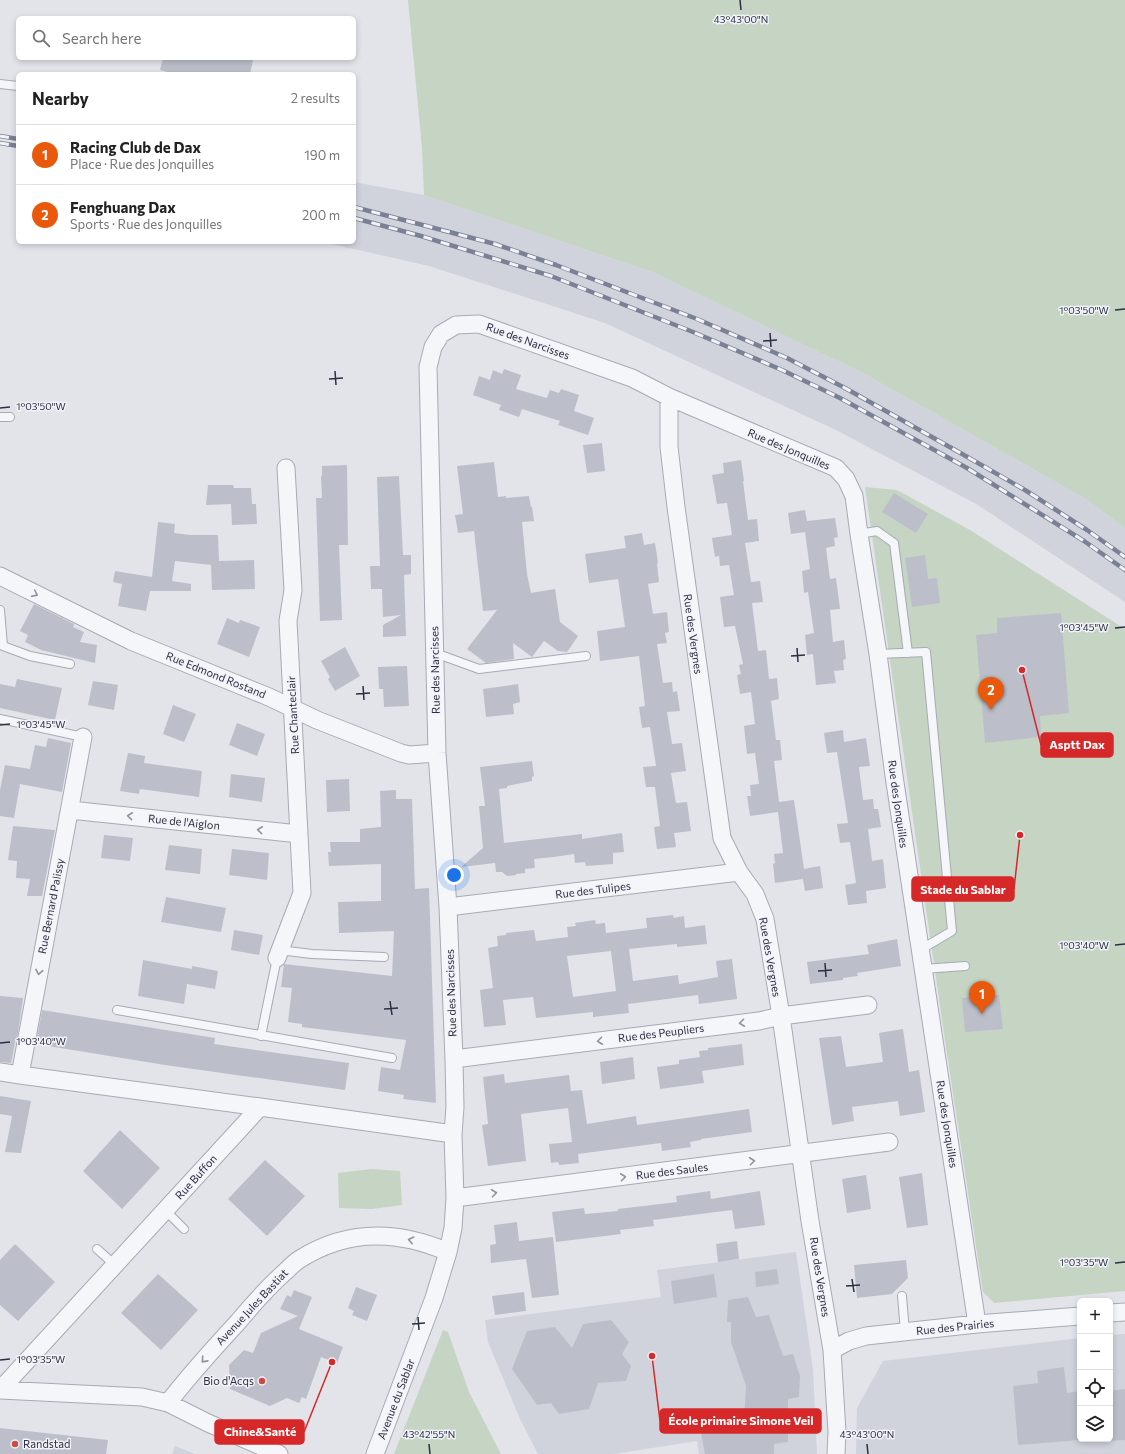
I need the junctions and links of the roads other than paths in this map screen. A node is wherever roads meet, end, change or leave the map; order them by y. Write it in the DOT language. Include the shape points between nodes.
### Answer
graph roads {
  1 [pos="0,84"];
  2 [pos="16,86"];
  3 [pos="669,397"];
  4 [pos="0,417"];
  5 [pos="10,417"];
  6 [pos="286,468"];
  7 [pos="859,534"];
  8 [pos="0,576"];
  9 [pos="0,610"];
  10 [pos="435,653"];
  11 [pos="908,653"];
  12 [pos="878,654"];
  13 [pos="586,656"];
  14 [pos="70,664"];
  15 [pos="292,707"];
  16 [pos="0,719"];
  17 [pos="83,738"];
  18 [pos="437,753"];
  19 [pos="70,810"];
  20 [pos="298,834"];
  21 [pos="739,872"];
  22 [pos="448,907"];
  23 [pos="920,950"];
  24 [pos="278,954"];
  25 [pos="384,957"];
  26 [pos="965,966"];
  27 [pos="923,969"];
  28 [pos="868,1005"];
  29 [pos="117,1010"];
  30 [pos="781,1016"];
  31 [pos="261,1036"];
  32 [pos="392,1058"];
  33 [pos="454,1059"];
  34 [pos="0,1072"];
  35 [pos="20,1075"];
  36 [pos="260,1107"];
  37 [pos="453,1134"];
  38 [pos="889,1142"];
  39 [pos="801,1154"];
  40 [pos="455,1198"];
  41 [pos="165,1210"];
  42 [pos="184,1229"];
  43 [pos="97,1249"];
  44 [pos="448,1252"];
  45 [pos="115,1265"];
  46 [pos="902,1296"];
  47 [pos="1125,1312"];
  48 [pos="1113,1313"];
  49 [pos="1077,1316"];
  50 [pos="977,1324"];
  51 [pos="905,1332"];
  52 [pos="832,1350"];
  53 [pos="0,1390"];
  54 [pos="168,1403"];
  55 [pos="279,1454"];
  56 [pos="375,1454"];
  57 [pos="836,1454"];
  1 -- 2 [label="lane"];
  3 -- 7 [label="street, Rue des Jonquilles" via="836,468 846,479 854,496"];
  3 -- 10 [label="street, Rue des Narcisses" via="632,378 479,324 456,325 441,334 433,347 428,367"];
  3 -- 21 [label="street, Rue des Vergnes" via="669,447 676,507 722,838"];
  4 -- 5 [label="lane"];
  6 -- 15 [label="street, Rue Chanteclair" via="293,590 288,621"];
  7 -- 11 [label="lane" via="878,531 894,543"];
  7 -- 12 [label="street, Rue des Jonquilles"];
  8 -- 15 [label="street, Rue Edmond Rostand, one-way" via="131,641"];
  9 -- 14 [label="lane" via="3,646 30,656"];
  10 -- 13 [label="lane" via="479,669"];
  10 -- 18 [label="street, Rue des Narcisses"];
  11 -- 12 [label="lane"];
  11 -- 23 [label="lane" via="926,652 952,931"];
  12 -- 23 [label="street, Rue des Jonquilles"];
  15 -- 18 [label="street, Rue Edmond Rostand" via="317,720 401,753"];
  15 -- 20 [label="street, Rue Chanteclair"];
  16 -- 17 [label="lane"];
  17 -- 19 [label="street, Rue Bernard Palissy"];
  18 -- 22 [label="street, Rue des Narcisses"];
  20 -- 19 [label="street, Rue de l'Aiglon, one-way"];
  19 -- 35 [label="street, Rue Bernard Palissy, one-way"];
  20 -- 24 [label="street, Rue Chanteclair" via="302,893"];
  21 -- 22 [label="street, Rue des Tulipes"];
  21 -- 30 [label="street, Rue des Vergnes" via="755,894 765,919"];
  22 -- 33 [label="street, Rue des Narcisses"];
  23 -- 27 [label="street, Rue des Jonquilles"];
  24 -- 25 [label="lane"];
  24 -- 31 [label="lane"];
  26 -- 27 [label="lane"];
  27 -- 50 [label="street, Rue des Jonquilles"];
  28 -- 30 [label="street, Rue des Peupliers"];
  29 -- 31 [label="lane"];
  30 -- 33 [label="street, Rue des Peupliers, one-way" via="759,1021"];
  30 -- 39 [label="street, Rue des Vergnes"];
  31 -- 32 [label="lane"];
  33 -- 37 [label="street, Rue des Narcisses"];
  34 -- 35 [label="street"];
  35 -- 36 [label="street"];
  36 -- 37 [label="street"];
  36 -- 41 [label="street, Rue Buffon"];
  37 -- 40 [label="street, Rue des Narcisses"];
  38 -- 39 [label="street, Rue des Saules"];
  40 -- 39 [label="street, Rue des Saules, one-way"];
  39 -- 52 [label="street, Rue des Vergnes"];
  40 -- 44 [label="street, Rue des Narcisses"];
  41 -- 42 [label="lane"];
  41 -- 45 [label="street, Rue Buffon"];
  43 -- 45 [label="lane"];
  44 -- 54 [label="street, Avenue Jules Bastiat, one-way" via="431,1244 371,1235 336,1241 299,1259 272,1284"];
  44 -- 56 [label="street, Avenue du Sablar" via="434,1298"];
  45 -- 53 [label="street, Rue Buffon"];
  46 -- 51 [label="lane"];
  47 -- 48 [label="street"];
  49 -- 50 [label="street, Rue des Prairies"];
  50 -- 51 [label="street, Rue des Prairies"];
  51 -- 52 [label="street, Rue des Prairies" via="866,1336"];
  52 -- 57 [label="street, Rue des Vergnes"];
  53 -- 54 [label="street" via="142,1397"];
  54 -- 55 [label="street"];
}
